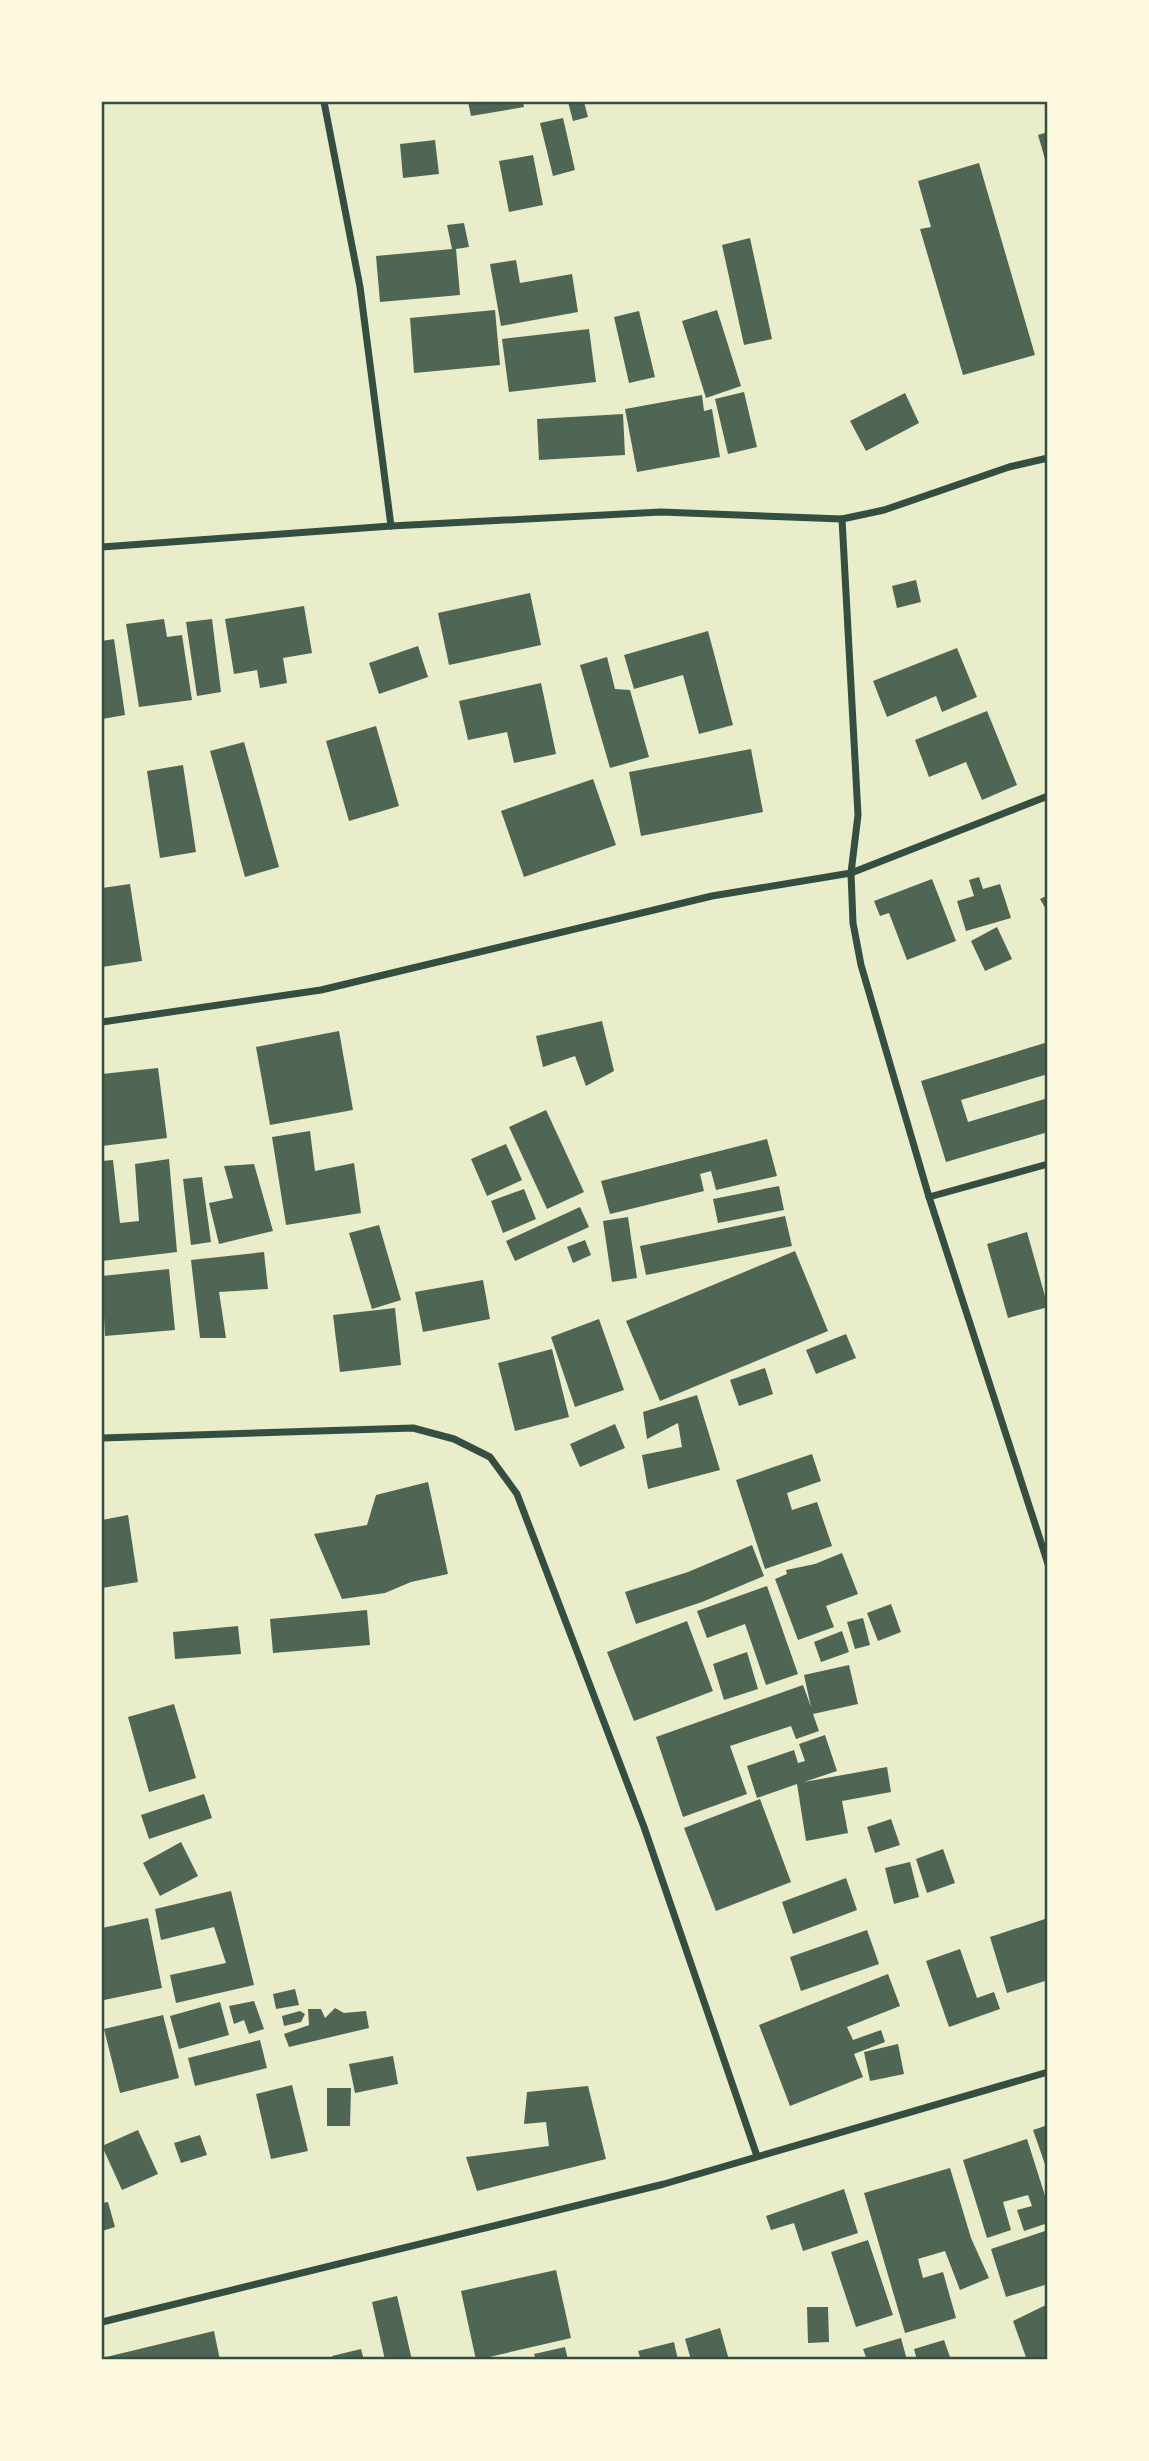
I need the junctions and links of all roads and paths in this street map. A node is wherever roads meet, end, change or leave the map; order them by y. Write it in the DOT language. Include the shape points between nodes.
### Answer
graph roads {
  1 [pos="324,102"];
  2 [pos="1048,458"];
  3 [pos="842,519"];
  4 [pos="391,526"];
  5 [pos="102,547"];
  6 [pos="1048,796"];
  7 [pos="851,873"];
  8 [pos="102,1022"];
  9 [pos="1048,1164"];
  10 [pos="929,1197"];
  11 [pos="102,1438"];
  12 [pos="1048,1564"];
  13 [pos="1048,2072"];
  14 [pos="757,2156"];
  15 [pos="102,2322"];
  1 -- 4 [label="street" via="360,288"];
  2 -- 3 [label="street"];
  3 -- 4 [label="street" via="662,512"];
  3 -- 7 [label="street" via="858,815"];
  4 -- 5 [label="street"];
  6 -- 7 [label="street"];
  7 -- 8 [label="street" via="712,897 321,990"];
  7 -- 10 [label="street" via="861,965"];
  9 -- 10 [label="street"];
  10 -- 12 [label="street"];
  11 -- 14 [label="street" via="413,1428 454,1439 491,1457 517,1493 537,1545 644,1827"];
  13 -- 14 [label="street"];
  14 -- 15 [label="street" via="664,2184"];
}
